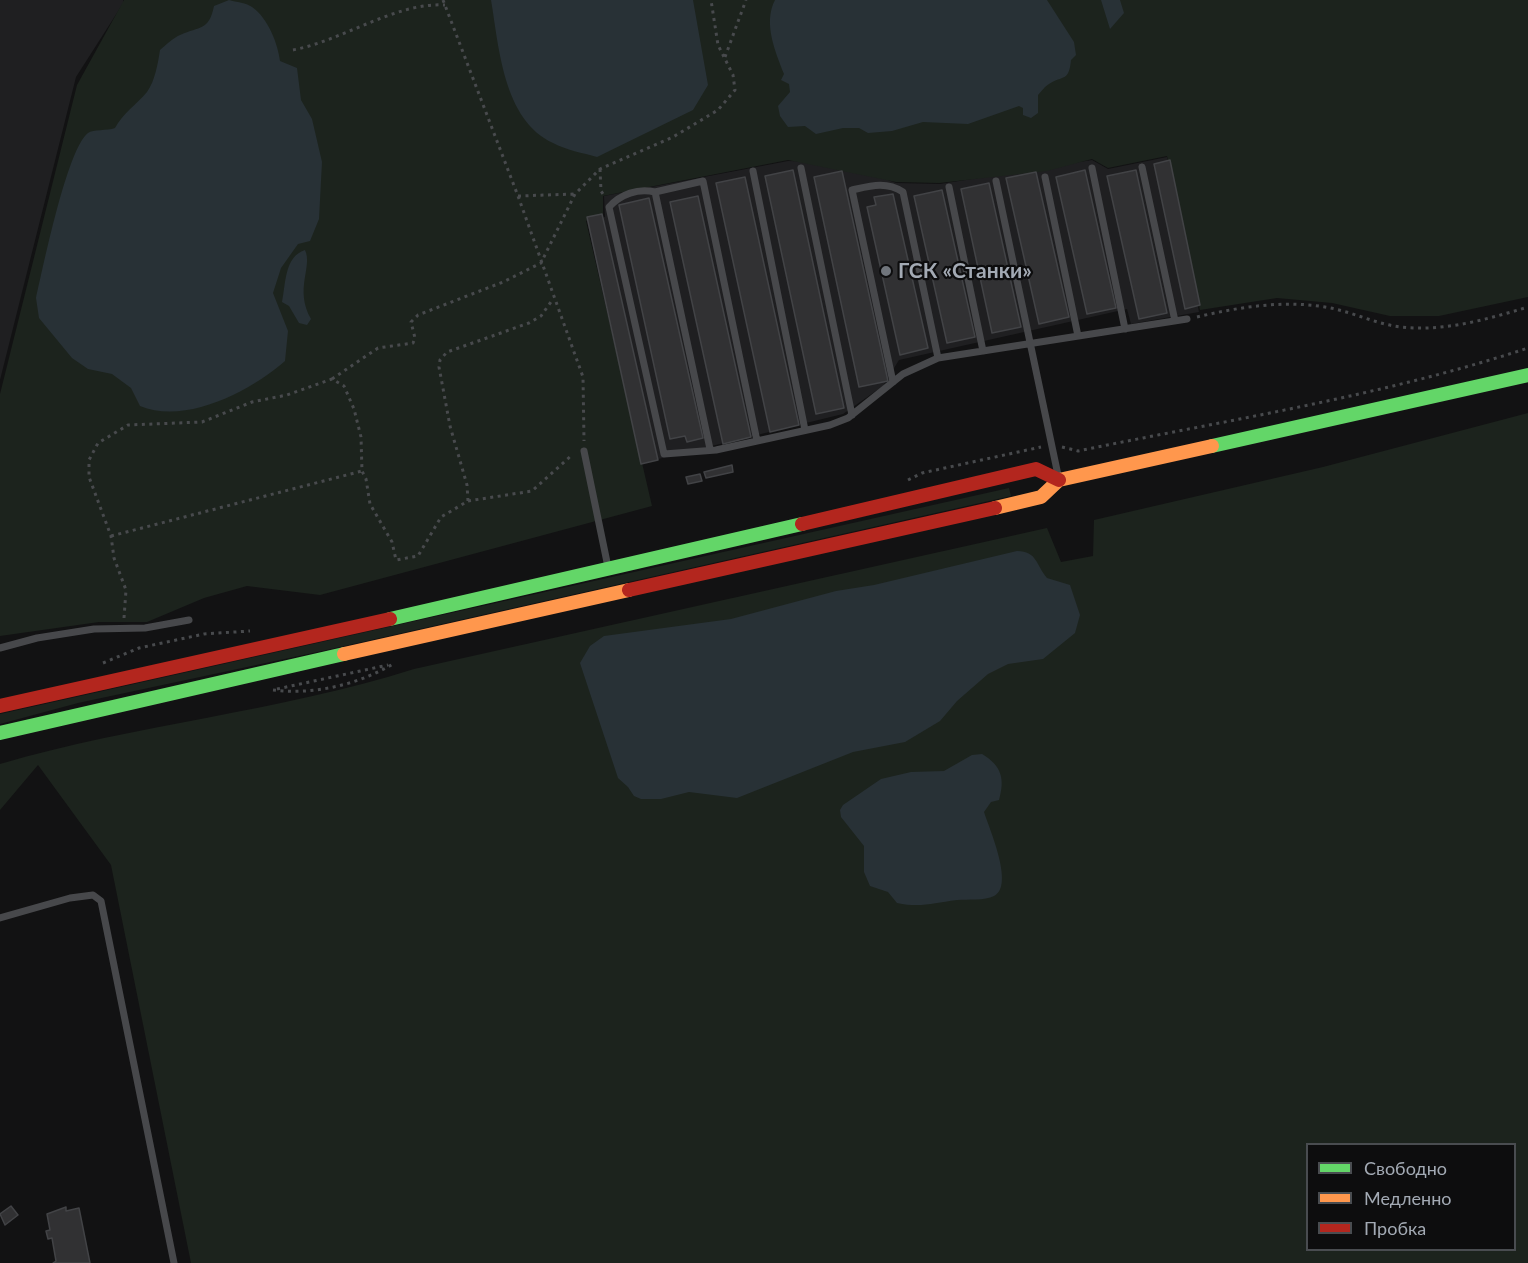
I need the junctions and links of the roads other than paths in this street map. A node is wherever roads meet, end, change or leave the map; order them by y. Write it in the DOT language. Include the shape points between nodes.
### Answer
graph roads {
  1 [pos="1142,167"];
  2 [pos="801,168"];
  3 [pos="1092,168"];
  4 [pos="753,171"];
  5 [pos="1045,177"];
  6 [pos="996,181"];
  7 [pos="949,187"];
  8 [pos="655,192"];
  9 [pos="1187,320"];
  10 [pos="1175,321"];
  11 [pos="1125,329"];
  12 [pos="1078,336"];
  13 [pos="1030,343"];
  14 [pos="983,351"];
  15 [pos="938,358"];
  16 [pos="1528,375"];
  17 [pos="893,382"];
  18 [pos="852,414"];
  19 [pos="805,430"];
  20 [pos="757,441"];
  21 [pos="710,449"];
  22 [pos="584,450"];
  23 [pos="1059,480"];
  24 [pos="609,570"];
  25 [pos="189,620"];
  26 [pos="0,648"];
  27 [pos="0,706"];
  28 [pos="0,733"];
  29 [pos="0,918"];
  30 [pos="174,1263"];
  1 -- 10 [label="lane"];
  2 -- 18 [label="lane"];
  3 -- 11 [label="lane"];
  4 -- 19 [label="lane"];
  5 -- 12 [label="lane"];
  6 -- 13 [label="lane"];
  7 -- 14 [label="lane"];
  8 -- 20 [label="lane" via="703,182"];
  8 -- 21 [label="lane"];
  8 -- 21 [label="lane" via="618,196 609,207 664,454"];
  9 -- 10 [label="lane"];
  10 -- 11 [label="lane"];
  11 -- 12 [label="lane"];
  12 -- 13 [label="lane"];
  13 -- 14 [label="lane"];
  13 -- 23 [label="lane"];
  14 -- 15 [label="lane"];
  15 -- 17 [label="lane"];
  15 -- 17 [label="lane" via="903,192 893,186 876,185 852,190"];
  16 -- 23 [label="street"];
  17 -- 18 [label="lane"];
  18 -- 19 [label="lane" via="830,425"];
  19 -- 20 [label="lane"];
  20 -- 21 [label="lane"];
  22 -- 24 [label="lane"];
  23 -- 24 [label="street" via="1036,470"];
  23 -- 28 [label="street" via="1041,497 1017,503"];
  24 -- 27 [label="street"];
  25 -- 26 [label="lane" via="145,628 94,629"];
  29 -- 30 [label="lane" via="70,898 93,895 100,901"];
}
